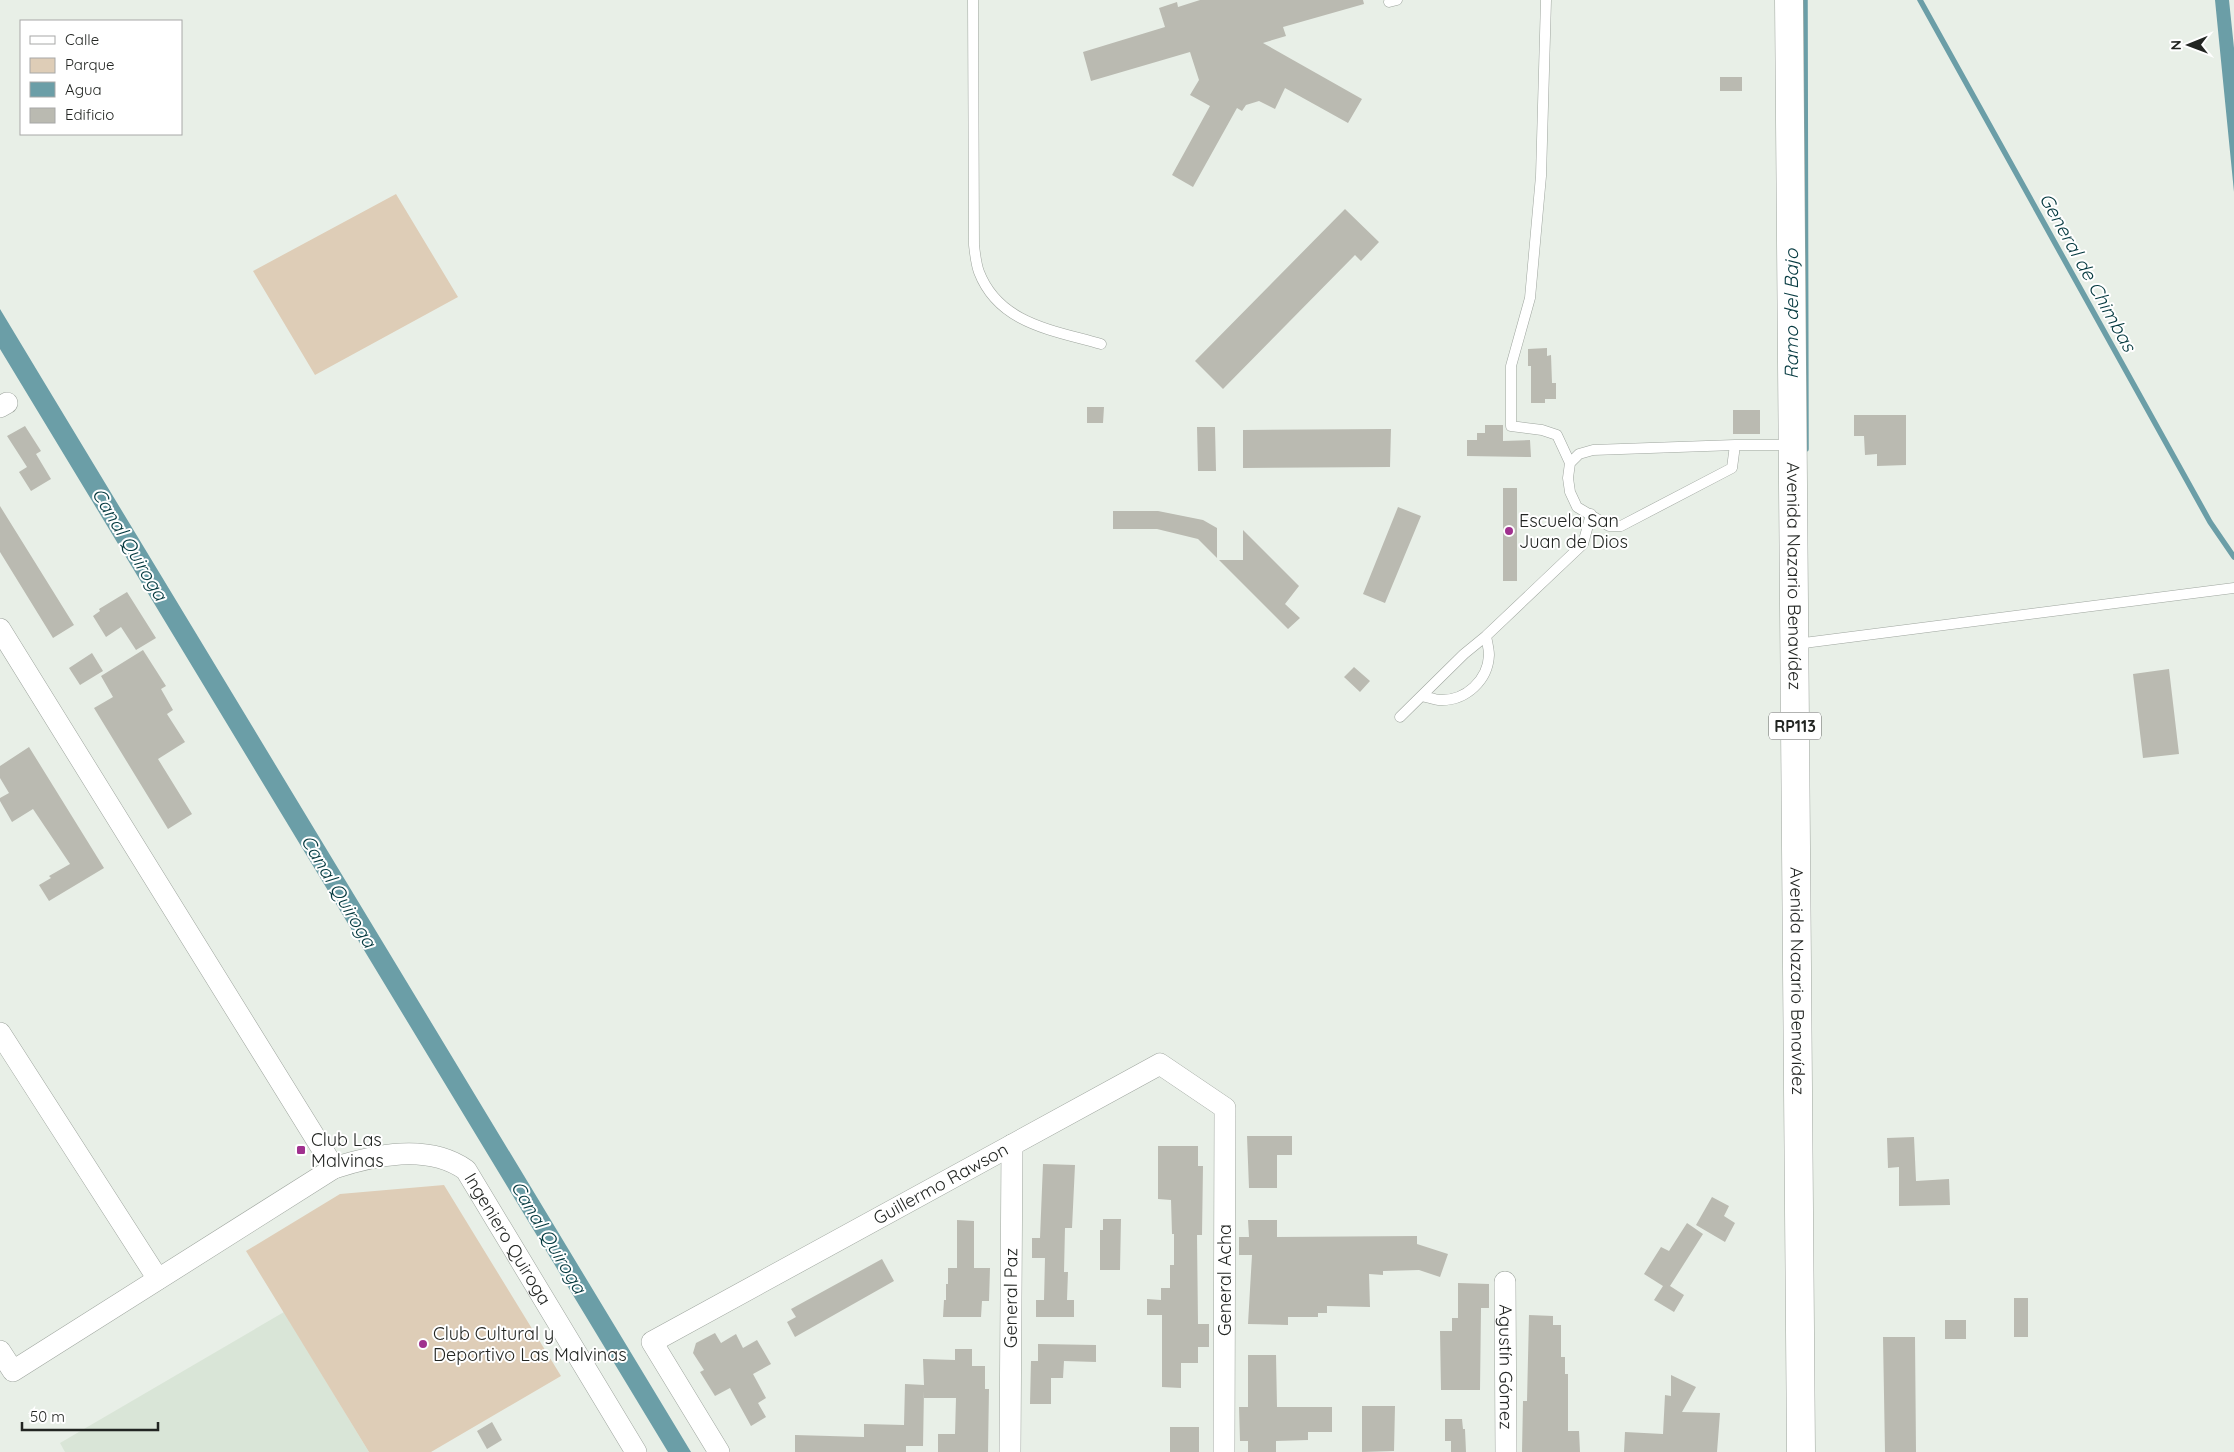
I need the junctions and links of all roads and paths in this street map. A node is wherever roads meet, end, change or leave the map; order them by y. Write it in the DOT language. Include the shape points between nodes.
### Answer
graph roads {
  1 [pos="973,0"];
  2 [pos="1546,0"];
  3 [pos="1789,0"];
  4 [pos="1100,344"];
  5 [pos="1793,444"];
  6 [pos="1736,445"];
  7 [pos="1570,463"];
  8 [pos="1591,514"];
  9 [pos="2234,588"];
  10 [pos="0,629"];
  11 [pos="1486,636"];
  12 [pos="1795,645"];
  13 [pos="1422,696"];
  14 [pos="1400,717"];
  15 [pos="0,1033"];
  16 [pos="1225,1108"];
  17 [pos="1012,1145"];
  18 [pos="334,1168"];
  19 [pos="158,1279"];
  20 [pos="1505,1282"];
  21 [pos="0,1351"];
  22 [pos="636,1452"];
  23 [pos="719,1452"];
  24 [pos="1010,1452"];
  25 [pos="1224,1452"];
  26 [pos="1506,1452"];
  27 [pos="1801,1452"];
  1 -- 4 [label="lane" via="974,246 978,271 989,292 1004,308 1024,321"];
  2 -- 7 [label="lane" via="1539,195 1530,298 1511,366 1511,426 1542,430 1556,436"];
  3 -- 5 [label="main road, Avenida Nazario Benavídez / RP113"];
  5 -- 6 [label="lane"];
  5 -- 12 [label="main road, Avenida Nazario Benavídez / RP113"];
  6 -- 7 [label="lane" via="1593,450 1579,454"];
  6 -- 8 [label="lane" via="1732,468 1621,526 1609,526"];
  7 -- 8 [label="lane" via="1570,492 1577,507"];
  8 -- 11 [label="lane" via="1583,544"];
  9 -- 12 [label="lane"];
  10 -- 18 [label="street"];
  11 -- 13 [label="lane"];
  11 -- 13 [label="lane" via="1489,654 1485,673 1474,688 1458,698 1440,700"];
  12 -- 27 [label="main road, Avenida Nazario Benavídez / RP113"];
  13 -- 14 [label="lane"];
  15 -- 19 [label="street"];
  16 -- 17 [label="street, Guillermo Rawson" via="1160,1064"];
  16 -- 25 [label="street, General Acha"];
  17 -- 23 [label="street, Guillermo Rawson" via="652,1342"];
  17 -- 24 [label="street, General Paz"];
  18 -- 19 [label="street, Ingeniero Quiroga"];
  18 -- 22 [label="street, Ingeniero Quiroga" via="375,1157 419,1155 445,1159 466,1170"];
  19 -- 21 [label="street, Ingeniero Quiroga" via="13,1371"];
  20 -- 26 [label="street, Agustín Gómez"];
}
